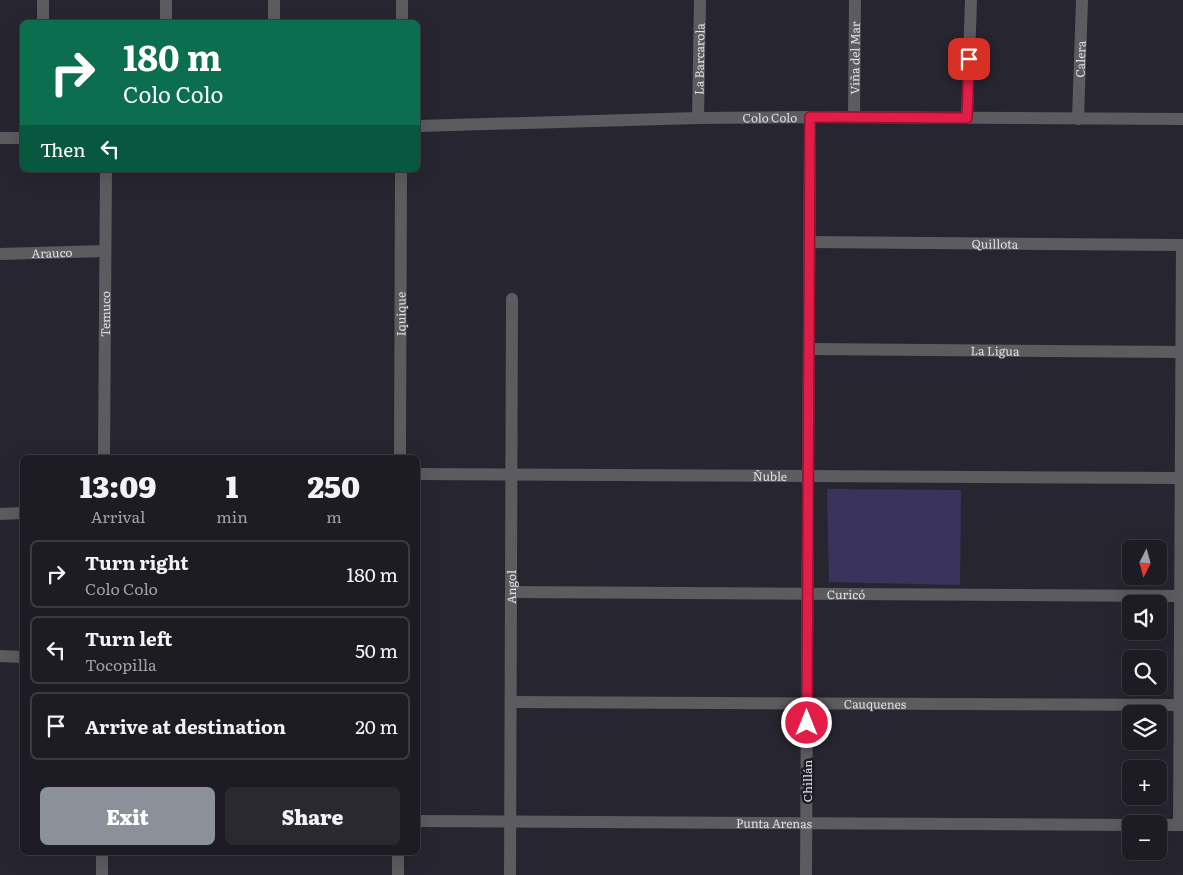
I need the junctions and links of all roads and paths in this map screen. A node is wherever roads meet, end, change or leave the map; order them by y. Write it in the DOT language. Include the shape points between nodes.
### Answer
graph roads {
  1 [pos="43,0"];
  2 [pos="166,0"];
  3 [pos="274,0"];
  4 [pos="402,0"];
  5 [pos="700,0"];
  6 [pos="855,0"];
  7 [pos="971,0"];
  8 [pos="1082,0"];
  9 [pos="43,20"];
  10 [pos="166,20"];
  11 [pos="274,20"];
  12 [pos="402,20"];
  13 [pos="810,117"];
  14 [pos="854,117"];
  15 [pos="698,118"];
  16 [pos="967,118"];
  17 [pos="1078,118"];
  18 [pos="1183,119"];
  19 [pos="420,126"];
  20 [pos="0,138"];
  21 [pos="20,138"];
  22 [pos="106,172"];
  23 [pos="401,172"];
  24 [pos="810,242"];
  25 [pos="105,251"];
  26 [pos="0,254"];
  27 [pos="512,299"];
  28 [pos="809,349"];
  29 [pos="1181,352"];
  30 [pos="104,455"];
  31 [pos="400,455"];
  32 [pos="420,474"];
  33 [pos="512,474"];
  34 [pos="808,476"];
  35 [pos="1182,478"];
  36 [pos="20,513"];
  37 [pos="0,514"];
  38 [pos="511,592"];
  39 [pos="808,594"];
  40 [pos="1180,596"];
  41 [pos="0,656"];
  42 [pos="20,656"];
  43 [pos="511,702"];
  44 [pos="807,703"];
  45 [pos="1179,705"];
  46 [pos="420,821"];
  47 [pos="510,821"];
  48 [pos="806,823"];
  49 [pos="1122,825"];
  50 [pos="1167,825"];
  51 [pos="1181,825"];
  52 [pos="102,855"];
  53 [pos="398,855"];
  54 [pos="102,875"];
  55 [pos="398,875"];
  56 [pos="510,875"];
  57 [pos="806,875"];
  1 -- 9 [label="street"];
  2 -- 10 [label="street"];
  3 -- 11 [label="street"];
  4 -- 12 [label="street"];
  5 -- 15 [label="street, La Barcarola"];
  6 -- 14 [label="street, Viña del Mar"];
  7 -- 16 [label="street"];
  8 -- 17 [label="street, Calera"];
  13 -- 14 [label="street, Colo Colo"];
  13 -- 15 [label="street, Colo Colo"];
  13 -- 24 [label="street, Chillán"];
  14 -- 16 [label="street, Colo Colo"];
  15 -- 19 [label="street, Colo Colo"];
  16 -- 17 [label="street, Colo Colo"];
  17 -- 18 [label="street, Colo Colo"];
  20 -- 21 [label="street"];
  22 -- 25 [label="street, Temuco"];
  23 -- 31 [label="street, Iquique"];
  24 -- 28 [label="street, Chillán"];
  24 -- 29 [label="street, Quillota" via="1182,245"];
  25 -- 26 [label="street, Arauco"];
  25 -- 30 [label="street, Temuco"];
  27 -- 33 [label="street, Angol"];
  28 -- 29 [label="street, La Ligua"];
  28 -- 34 [label="street, Chillán"];
  29 -- 35 [label="street"];
  32 -- 33 [label="street, Ñuble"];
  33 -- 34 [label="street, Ñuble"];
  33 -- 38 [label="street, Angol"];
  34 -- 35 [label="street, Ñuble"];
  34 -- 39 [label="street, Chillán"];
  35 -- 40 [label="street"];
  36 -- 37 [label="street"];
  38 -- 39 [label="street, Curicó"];
  38 -- 43 [label="street, Angol"];
  39 -- 40 [label="street, Curicó"];
  39 -- 44 [label="street, Chillán"];
  40 -- 45 [label="street"];
  41 -- 42 [label="street"];
  43 -- 44 [label="street, Cauquenes"];
  43 -- 47 [label="street, Angol"];
  44 -- 45 [label="street, Cauquenes"];
  44 -- 48 [label="street, Chillán"];
  45 -- 51 [label="street"];
  46 -- 47 [label="street, Punta Arenas"];
  47 -- 48 [label="street, Punta Arenas"];
  47 -- 56 [label="street, Angol"];
  48 -- 49 [label="street, Punta Arenas"];
  48 -- 57 [label="street, Chillán"];
  50 -- 51 [label="street"];
  52 -- 54 [label="street"];
  53 -- 55 [label="street"];
}
